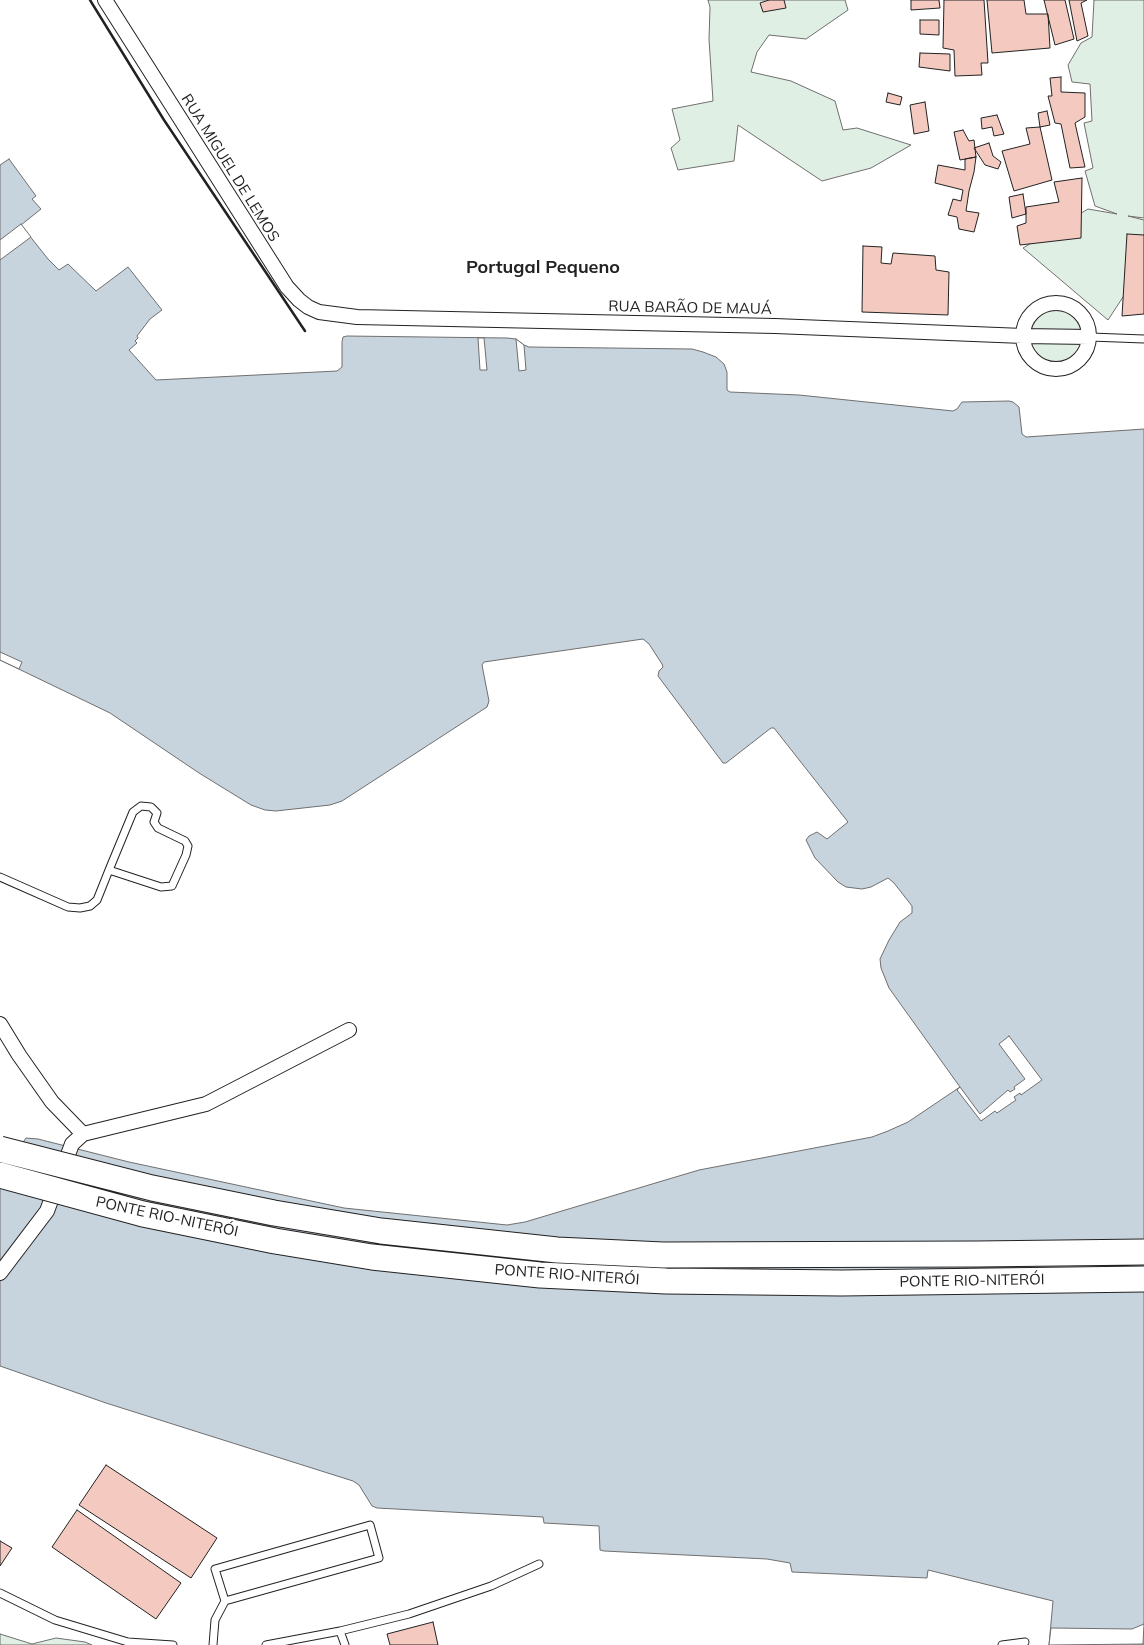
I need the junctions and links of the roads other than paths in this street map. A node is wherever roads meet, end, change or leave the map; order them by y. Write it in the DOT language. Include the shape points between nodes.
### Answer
graph roads {
  1 [pos="105,0"];
  2 [pos="357,317"];
  3 [pos="1023,336"];
  4 [pos="1090,337"];
  5 [pos="1144,339"];
  6 [pos="109,870"];
  7 [pos="0,877"];
  8 [pos="0,1024"];
  9 [pos="349,1030"];
  10 [pos="83,1134"];
  11 [pos="0,1149"];
  12 [pos="0,1175"];
  13 [pos="1144,1252"];
  14 [pos="0,1273"];
  15 [pos="1144,1279"];
  16 [pos="539,1564"];
  17 [pos="0,1592"];
  18 [pos="224,1602"];
  19 [pos="340,1631"];
  20 [pos="1025,1642"];
  21 [pos="172,1645"];
  22 [pos="213,1645"];
  23 [pos="266,1645"];
  24 [pos="344,1645"];
  25 [pos="1002,1645"];
  1 -- 2 [label="street, RUA MIGUEL DE LEMOS" via="287,287 308,307"];
  2 -- 3 [label="street, RUA BARÃO DE MAUÁ" via="775,326"];
  3 -- 4 [label="street, RUA BARÃO DE MAUÁ"];
  3 -- 4 [label="street" via="1030,357 1050,368 1073,365 1082,358"];
  3 -- 4 [label="street" via="1024,325 1037,308 1057,302 1067,304 1080,313 1089,326"];
  4 -- 5 [label="lane"];
  6 -- 6 [label="lane" via="132,812 141,806 151,807 157,813 154,822 158,828 188,846 172,886 161,887"];
  6 -- 7 [label="lane" via="97,900 80,908 68,907"];
  8 -- 10 [label="street" via="52,1102"];
  9 -- 10 [label="street" via="206,1104"];
  10 -- 14 [label="street, bridge" via="72,1144 47,1211"];
  11 -- 13 [label="highway, PONTE RIO-NITERÓI, bridge" via="152,1188 280,1214 391,1232 556,1250 663,1254"];
  12 -- 15 [label="highway, PONTE RIO-NITERÓI, bridge" via="143,1214 275,1241 372,1257 540,1275 666,1281 841,1283"];
  16 -- 19 [label="lane" via="491,1586 409,1614"];
  17 -- 21 [label="lane" via="55,1620 128,1642"];
  18 -- 18 [label="lane" via="379,1558 370,1525 215,1569"];
  18 -- 22 [label="lane" via="215,1620"];
  19 -- 23 [label="lane"];
  19 -- 24 [label="lane"];
  20 -- 25 [label="lane"];
}
